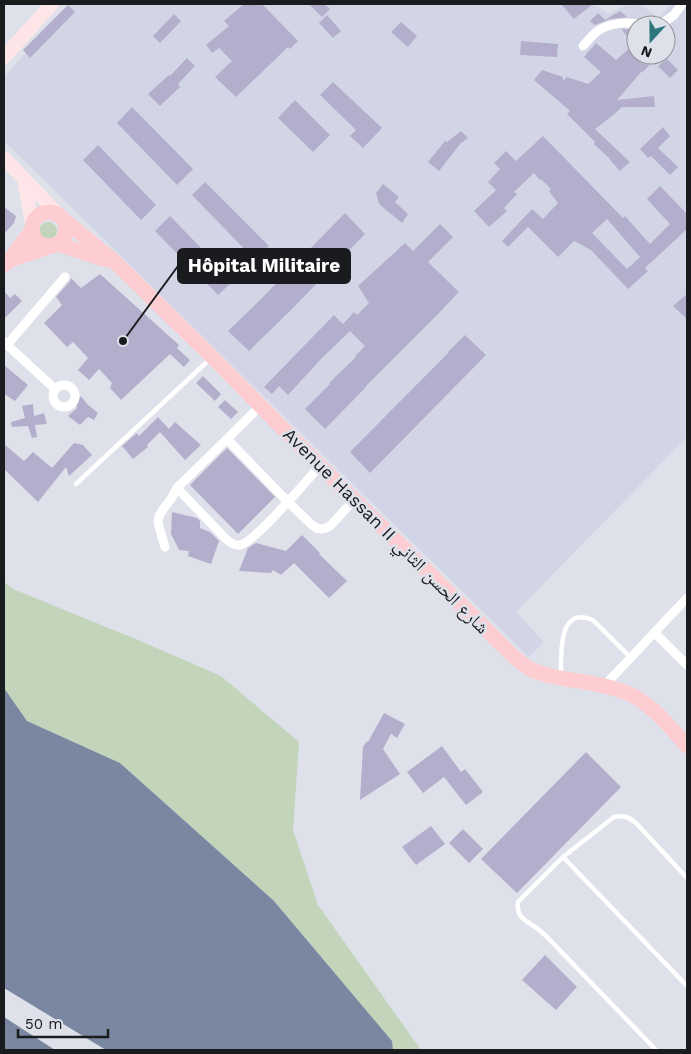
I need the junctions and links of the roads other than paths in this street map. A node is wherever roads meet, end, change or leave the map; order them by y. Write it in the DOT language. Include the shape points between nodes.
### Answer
graph roads {
  1 [pos="52,4"];
  2 [pos="682,4"];
  3 [pos="674,15"];
  4 [pos="626,22"];
  5 [pos="583,46"];
  6 [pos="4,57"];
  7 [pos="4,158"];
  8 [pos="24,178"];
  9 [pos="60,216"];
  10 [pos="32,227"];
  11 [pos="55,245"];
  12 [pos="7,263"];
  13 [pos="116,264"];
  14 [pos="65,277"];
  15 [pos="5,344"];
  16 [pos="212,357"];
  17 [pos="55,389"];
  18 [pos="260,406"];
  19 [pos="227,439"];
  20 [pos="320,466"];
  21 [pos="76,484"];
  22 [pos="177,488"];
  23 [pos="354,500"];
  24 [pos="288,502"];
  25 [pos="165,547"];
  26 [pos="687,598"];
  27 [pos="655,633"];
  28 [pos="631,658"];
  29 [pos="687,665"];
  30 [pos="561,678"];
  31 [pos="604,686"];
  32 [pos="687,746"];
  33 [pos="563,857"];
  34 [pos="687,878"];
  35 [pos="687,986"];
  36 [pos="656,1050"];
  1 -- 6 [label="main road"];
  2 -- 3 [label="street"];
  4 -- 5 [label="street" via="600,29"];
  7 -- 8 [label="main road"];
  8 -- 9 [label="main road"];
  8 -- 10 [label="main road"];
  9 -- 10 [label="main road" via="52,212 40,214"];
  9 -- 11 [label="main road" via="66,232"];
  9 -- 13 [label="main road, Avenue Hassan II شارع الحسن الثاني"];
  10 -- 11 [label="main road" via="38,243"];
  10 -- 12 [label="main road"];
  11 -- 12 [label="main road"];
  11 -- 13 [label="main road, Avenue Hassan II شارع الحسن الثاني"];
  13 -- 16 [label="main road, Avenue Hassan II شارع الحسن الثاني"];
  14 -- 15 [label="street"];
  15 -- 17 [label="street"];
  16 -- 18 [label="main road, Avenue Hassan II شارع الحسن الثاني"];
  16 -- 21 [label="lane"];
  18 -- 19 [label="street"];
  18 -- 20 [label="main road, Avenue Hassan II شارع الحسن الثاني"];
  19 -- 22 [label="street"];
  19 -- 24 [label="street"];
  20 -- 23 [label="main road, Avenue Hassan II شارع الحسن الثاني"];
  20 -- 24 [label="street"];
  22 -- 24 [label="street" via="234,545 249,541"];
  22 -- 25 [label="street" via="159,516"];
  23 -- 24 [label="street" via="326,528 316,528"];
  23 -- 30 [label="main road, Avenue Hassan II شارع الحسن الثاني" via="512,655 531,670"];
  26 -- 27 [label="street"];
  27 -- 28 [label="street"];
  27 -- 29 [label="street"];
  28 -- 30 [label="lane" via="593,620 576,618 563,635"];
  28 -- 31 [label="street"];
  30 -- 31 [label="main road, Avenue Hassan II شارع الحسن الثاني"];
  31 -- 32 [label="main road, Avenue Hassan II شارع الحسن الثاني" via="629,693 644,702"];
  33 -- 34 [label="lane" via="614,817 622,815 636,823"];
  33 -- 35 [label="lane"];
  33 -- 36 [label="lane" via="518,902 517,909 525,921 548,938"];
}
